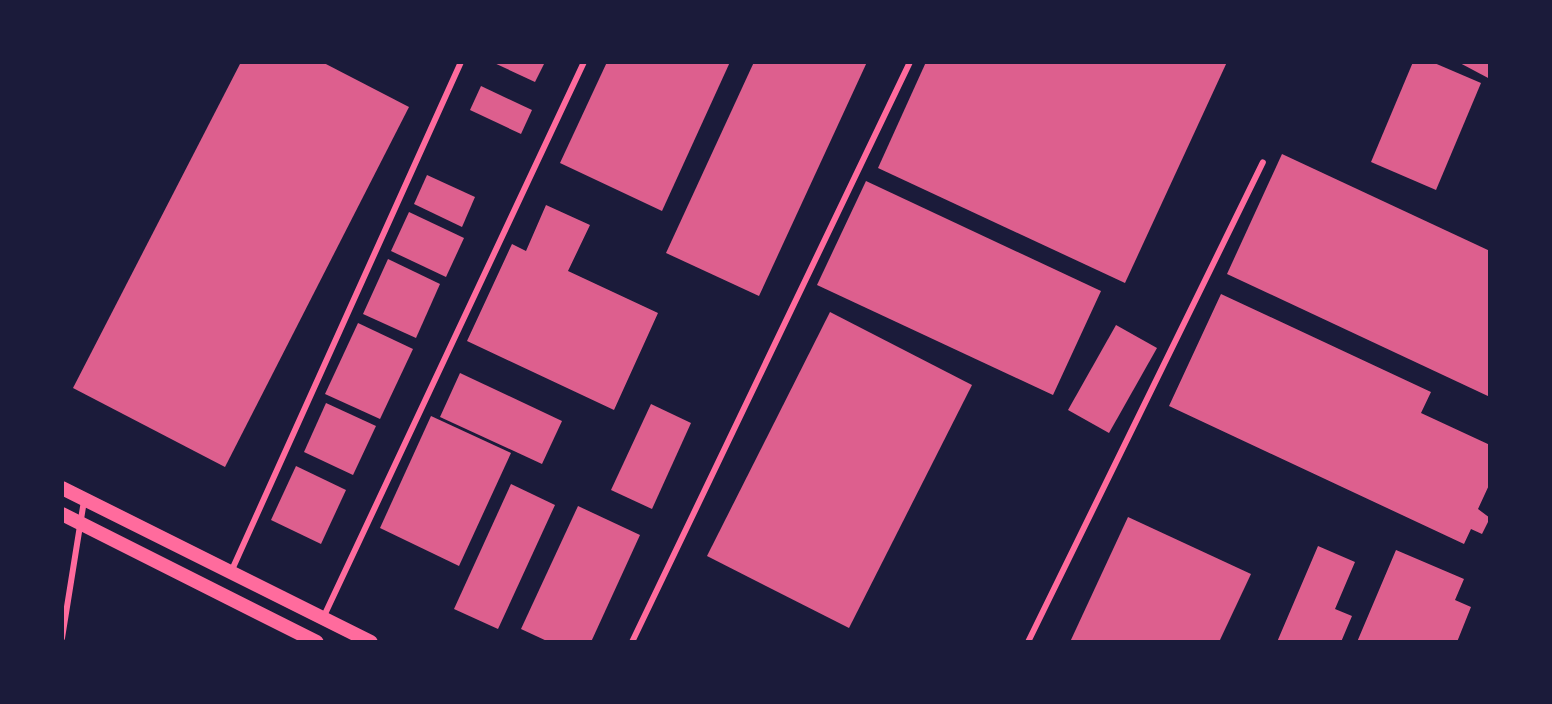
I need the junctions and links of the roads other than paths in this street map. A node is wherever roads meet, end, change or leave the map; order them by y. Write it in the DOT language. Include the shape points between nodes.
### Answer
graph roads {
  1 [pos="461,62"];
  2 [pos="584,62"];
  3 [pos="910,62"];
  4 [pos="1263,162"];
  5 [pos="62,488"];
  6 [pos="84,500"];
  7 [pos="62,514"];
  8 [pos="79,524"];
  9 [pos="231,572"];
  10 [pos="323,618"];
  11 [pos="62,638"];
  12 [pos="317,642"];
  13 [pos="371,642"];
  14 [pos="632,642"];
  15 [pos="1028,642"];
  1 -- 9 [label="lane"];
  2 -- 10 [label="lane"];
  3 -- 14 [label="lane"];
  4 -- 15 [label="lane"];
  5 -- 6 [label="street"];
  6 -- 8 [label="lane"];
  6 -- 9 [label="street"];
  7 -- 8 [label="street"];
  8 -- 11 [label="lane"];
  8 -- 12 [label="street"];
  9 -- 10 [label="street"];
  10 -- 13 [label="street"];
}
